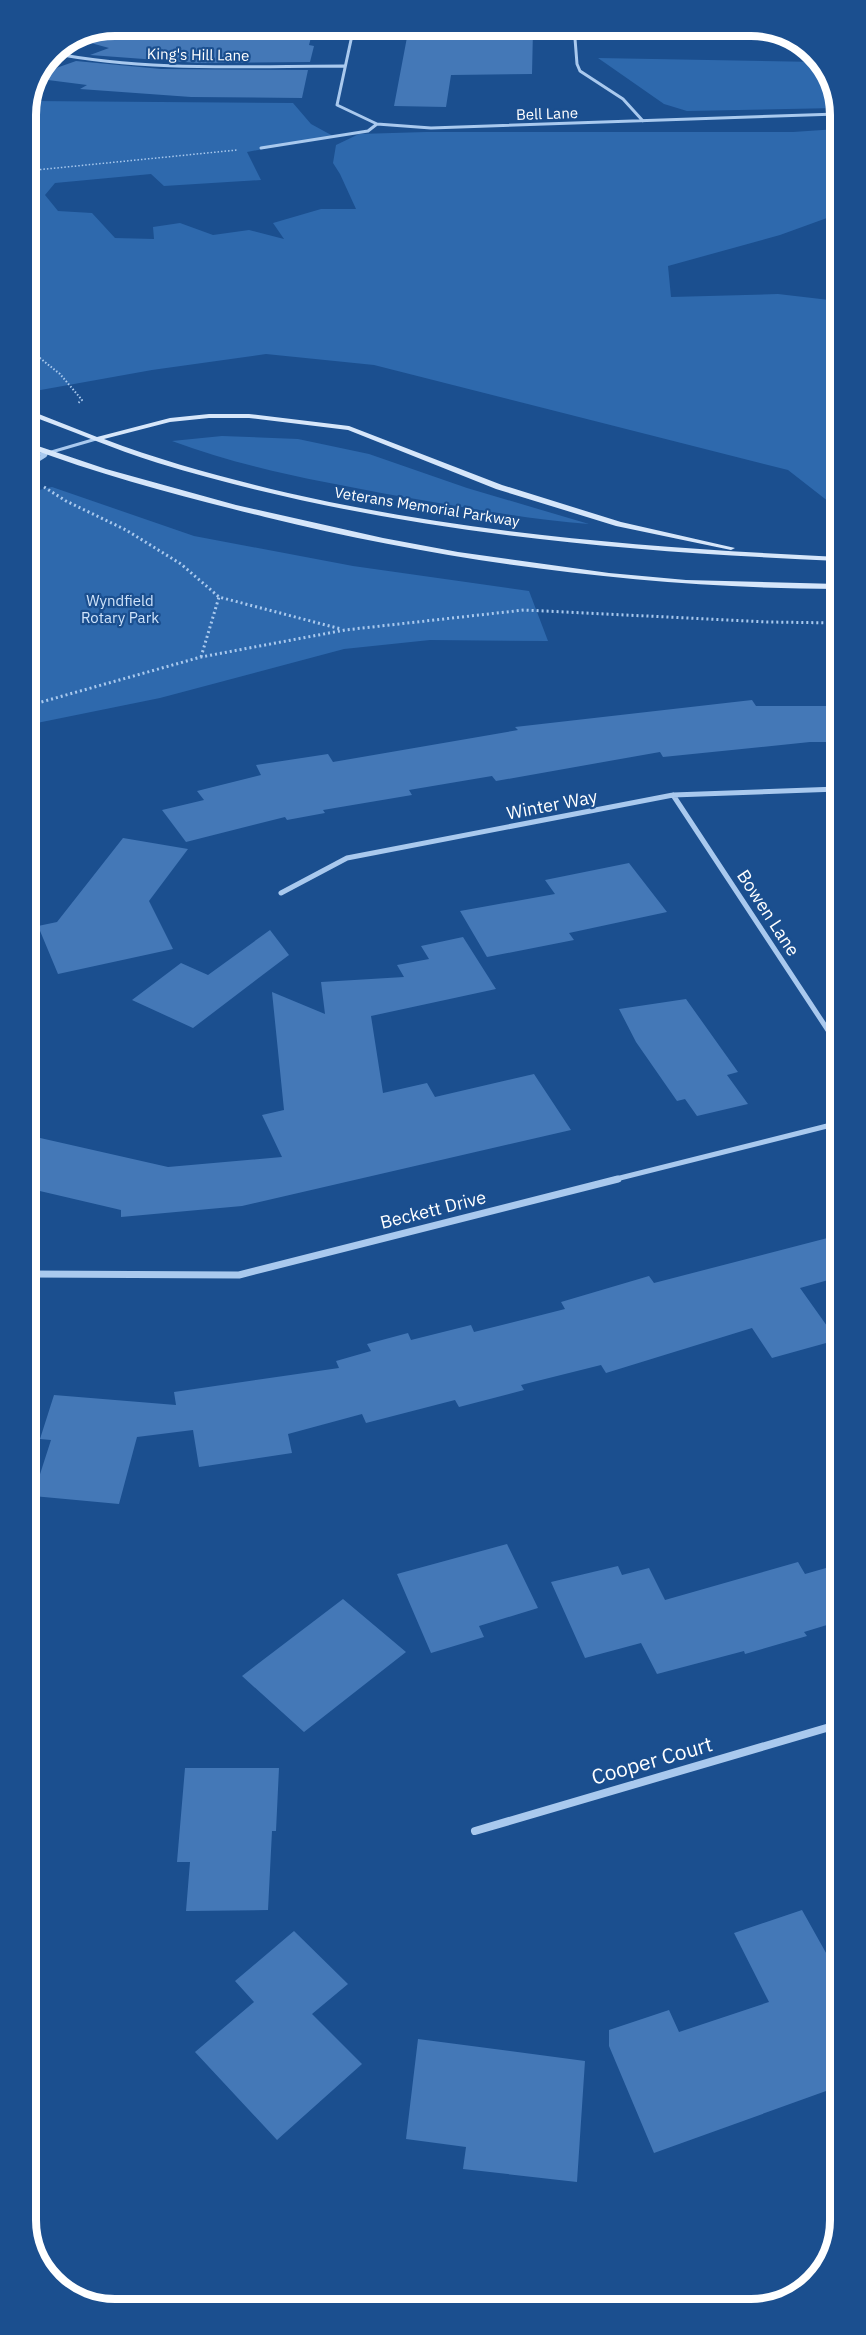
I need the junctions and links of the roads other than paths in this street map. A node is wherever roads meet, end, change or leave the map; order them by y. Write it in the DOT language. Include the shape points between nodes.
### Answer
graph roads {
  1 [pos="352,36"];
  2 [pos="575,36"];
  3 [pos="64,55"];
  4 [pos="344,66"];
  5 [pos="830,114"];
  6 [pos="643,121"];
  7 [pos="377,124"];
  8 [pos="261,148"];
  9 [pos="36,415"];
  10 [pos="96,440"];
  11 [pos="36,448"];
  12 [pos="48,453"];
  13 [pos="36,454"];
  14 [pos="36,461"];
  15 [pos="767,557"];
  16 [pos="830,560"];
  17 [pos="830,587"];
  18 [pos="830,789"];
  19 [pos="673,795"];
  20 [pos="281,893"];
  21 [pos="830,1033"];
  22 [pos="830,1125"];
  23 [pos="36,1274"];
  24 [pos="830,1727"];
  25 [pos="475,1831"];
  1 -- 4 [label="street"];
  2 -- 6 [label="street" via="580,71 623,99"];
  3 -- 4 [label="street, King's Hill Lane" via="146,65"];
  4 -- 7 [label="street" via="337,105"];
  5 -- 6 [label="street, Bell Lane"];
  6 -- 7 [label="street, Bell Lane" via="431,128"];
  7 -- 8 [label="street, Bell Lane" via="368,131"];
  9 -- 10 [label="main road, Veterans Memorial Parkway"];
  10 -- 12 [label="street"];
  10 -- 15 [label="main road, Veterans Memorial Parkway" via="248,486 451,527 591,545"];
  10 -- 15 [label="main road" via="170,420 209,416 249,416 349,428 510,490 619,524"];
  11 -- 12 [label="main road"];
  12 -- 13 [label="street"];
  12 -- 14 [label="street"];
  12 -- 17 [label="main road" via="191,496 353,536 599,575"];
  15 -- 16 [label="main road, Veterans Memorial Parkway"];
  18 -- 19 [label="street, Winter Way"];
  19 -- 20 [label="street, Winter Way" via="347,858"];
  19 -- 21 [label="street, Bowen Lane"];
  22 -- 23 [label="street, Beckett Drive" via="239,1275"];
  24 -- 25 [label="street, Cooper Court"];
}
